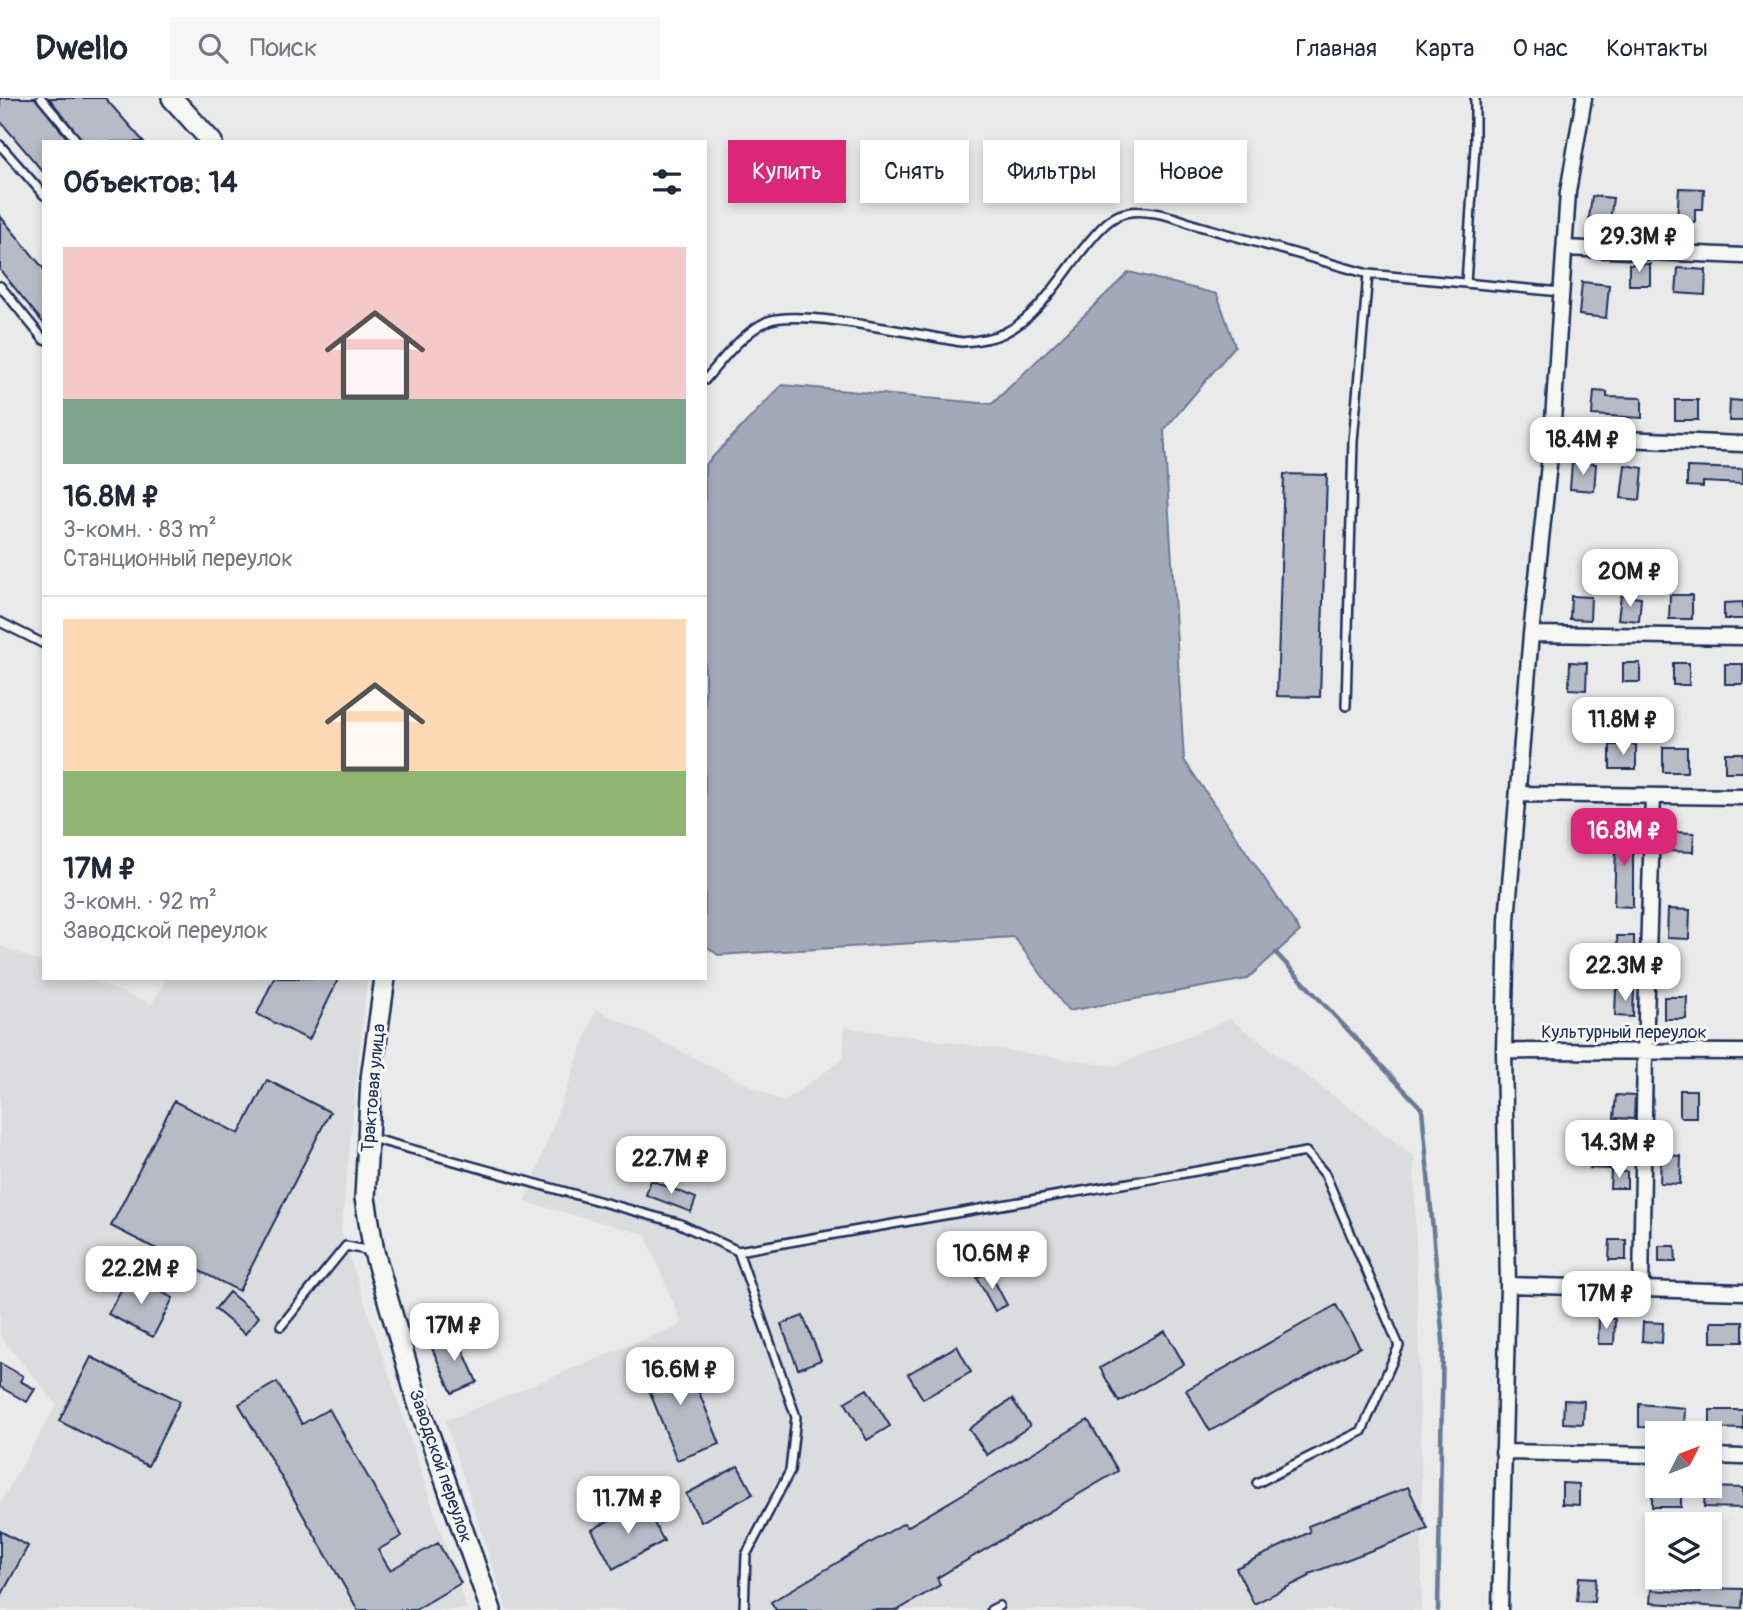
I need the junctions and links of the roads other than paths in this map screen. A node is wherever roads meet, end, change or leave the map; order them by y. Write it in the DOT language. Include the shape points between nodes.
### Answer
graph roads {
  1 [pos="41,98"];
  2 [pos="172,98"];
  3 [pos="1475,98"];
  4 [pos="1584,98"];
  5 [pos="76,140"];
  6 [pos="210,140"];
  7 [pos="0,145"];
  8 [pos="42,193"];
  9 [pos="1565,248"];
  10 [pos="1743,256"];
  11 [pos="1368,274"];
  12 [pos="1465,283"];
  13 [pos="0,286"];
  14 [pos="1562,292"];
  15 [pos="42,338"];
  16 [pos="707,378"];
  17 [pos="1552,436"];
  18 [pos="1743,444"];
  19 [pos="0,622"];
  20 [pos="1531,634"];
  21 [pos="1743,637"];
  22 [pos="42,643"];
  23 [pos="1346,706"];
  24 [pos="1518,794"];
  25 [pos="1653,796"];
  26 [pos="1743,797"];
  27 [pos="385,980"];
  28 [pos="1504,1051"];
  29 [pos="1645,1052"];
  30 [pos="1743,1052"];
  31 [pos="367,1137"];
  32 [pos="365,1198"];
  33 [pos="738,1251"];
  34 [pos="374,1252"];
  35 [pos="1508,1285"];
  36 [pos="1641,1288"];
  37 [pos="1743,1292"];
  38 [pos="281,1326"];
  39 [pos="1503,1452"];
  40 [pos="1645,1455"];
  41 [pos="1722,1456"];
  42 [pos="1743,1457"];
  43 [pos="1258,1483"];
  44 [pos="491,1610"];
  45 [pos="744,1610"];
  46 [pos="1500,1610"];
  47 [pos="1507,1610"];
  1 -- 5 [label="lane"];
  2 -- 6 [label="street"];
  3 -- 12 [label="lane"];
  4 -- 9 [label="street" via="1568,192"];
  7 -- 8 [label="lane"];
  9 -- 10 [label="street"];
  9 -- 14 [label="street"];
  11 -- 12 [label="lane"];
  11 -- 16 [label="lane" via="1167,214 1119,215 1095,234 1026,318 1004,333 962,342 819,319 769,321 727,354"];
  11 -- 23 [label="lane" via="1353,441"];
  12 -- 14 [label="lane"];
  13 -- 15 [label="lane"];
  14 -- 17 [label="street"];
  17 -- 18 [label="street"];
  17 -- 20 [label="street"];
  19 -- 22 [label="lane"];
  20 -- 21 [label="street"];
  20 -- 24 [label="street"];
  24 -- 25 [label="street"];
  24 -- 28 [label="street" via="1507,920"];
  25 -- 26 [label="street"];
  25 -- 29 [label="street"];
  27 -- 31 [label="street, Трактовая улица"];
  28 -- 29 [label="street, Культурный переулок"];
  28 -- 35 [label="street"];
  29 -- 30 [label="street, Культурный переулок"];
  29 -- 36 [label="street"];
  31 -- 32 [label="street, Трактовая улица"];
  31 -- 33 [label="lane" via="678,1223"];
  32 -- 34 [label="street, Заводской переулок"];
  33 -- 43 [label="lane" via="1306,1153 1325,1174 1399,1346 1362,1431"];
  33 -- 45 [label="lane" via="796,1417 790,1471 746,1555"];
  34 -- 38 [label="lane" via="346,1246"];
  34 -- 44 [label="street, Заводской переулок" via="418,1403"];
  35 -- 36 [label="street"];
  35 -- 39 [label="street"];
  36 -- 37 [label="street"];
  39 -- 40 [label="street"];
  39 -- 46 [label="street"];
  41 -- 42 [label="street"];
  46 -- 47 [label="street"];
}
